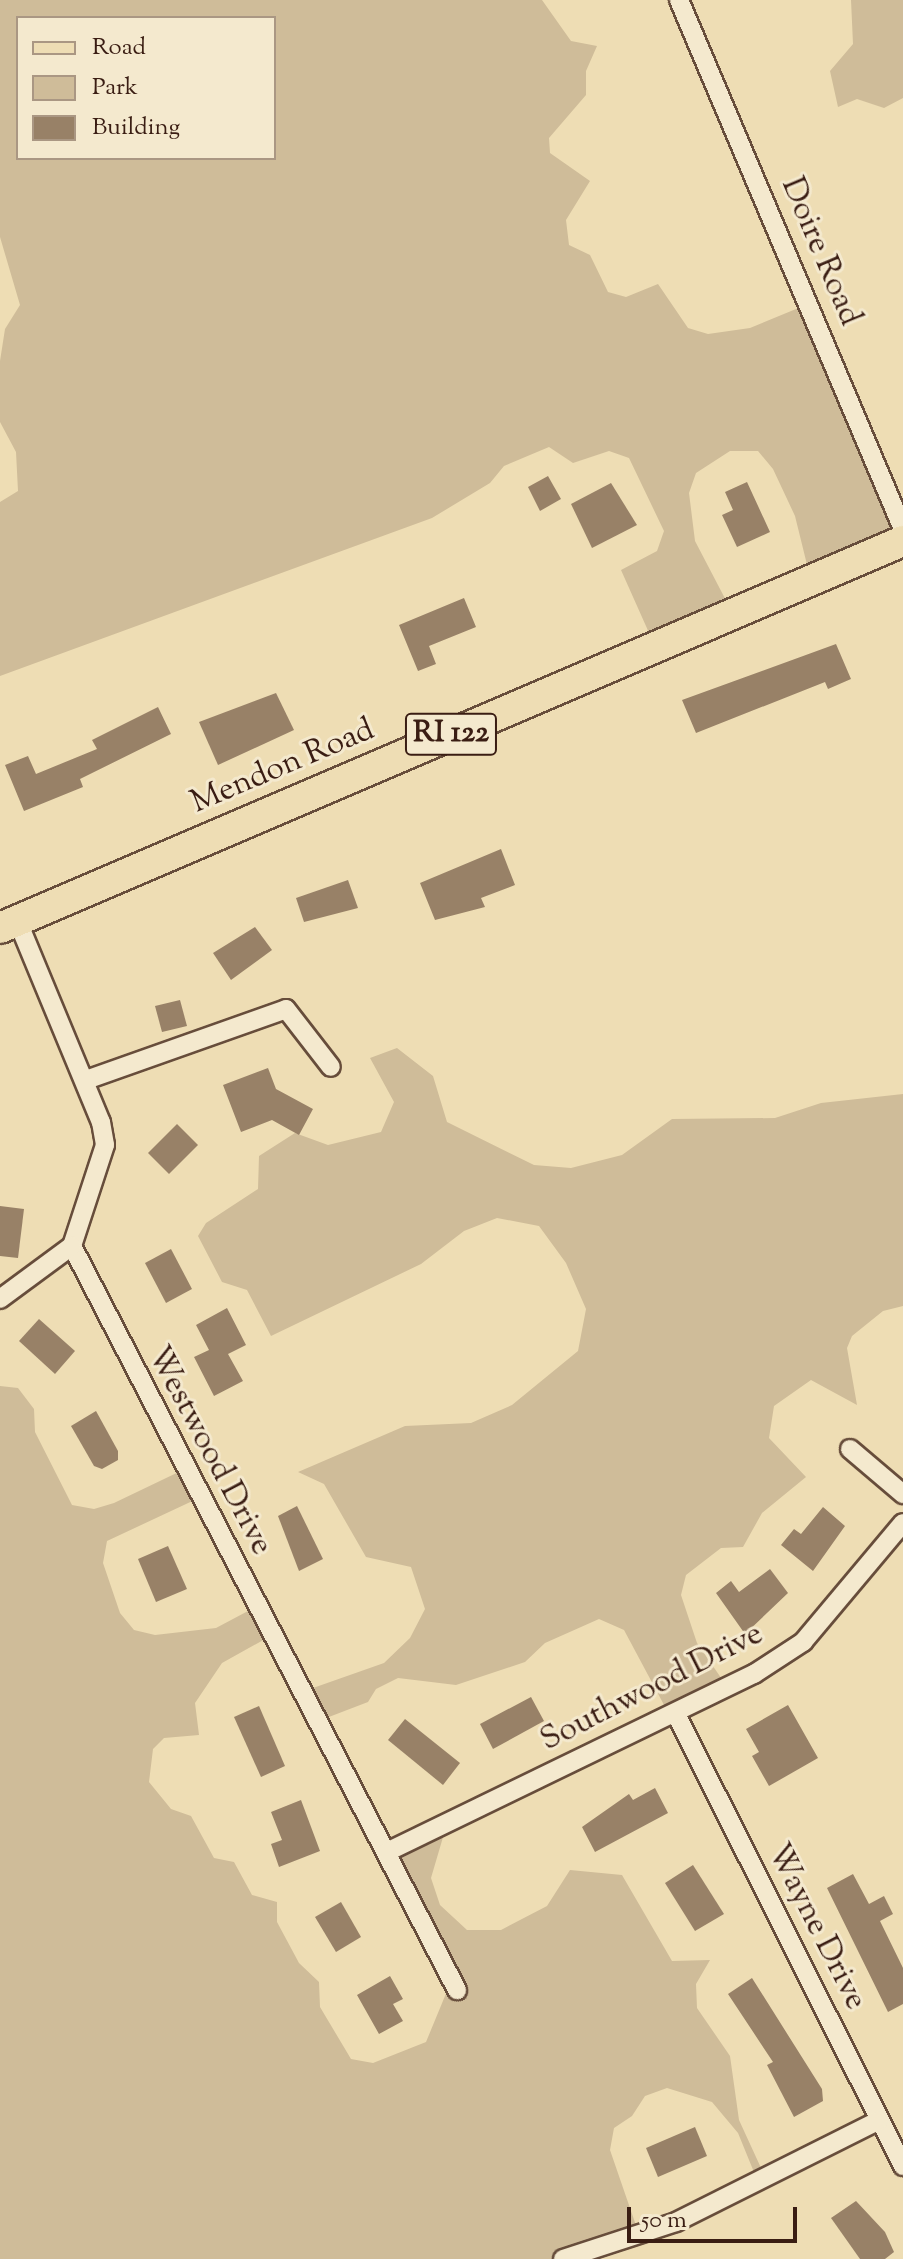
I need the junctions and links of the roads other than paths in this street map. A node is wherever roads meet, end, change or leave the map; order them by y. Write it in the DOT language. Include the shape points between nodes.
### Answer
graph roads {
  1 [pos="679,0"];
  2 [pos="903,529"];
  3 [pos="903,541"];
  4 [pos="9,925"];
  5 [pos="331,1067"];
  6 [pos="86,1080"];
  7 [pos="72,1246"];
  8 [pos="0,1299"];
  9 [pos="850,1449"];
  10 [pos="903,1494"];
  11 [pos="903,1523"];
  12 [pos="676,1714"];
  13 [pos="387,1852"];
  14 [pos="457,1990"];
  15 [pos="878,2121"];
  16 [pos="903,2166"];
  17 [pos="563,2259"];
  1 -- 2 [label="street, Doire Road"];
  3 -- 4 [label="main road, Mendon Road / RI 122"];
  4 -- 6 [label="street"];
  5 -- 6 [label="street" via="286,1009"];
  6 -- 7 [label="street" via="105,1145"];
  7 -- 8 [label="street"];
  7 -- 13 [label="street, Westwood Drive"];
  9 -- 10 [label="street"];
  11 -- 12 [label="street, Southwood Drive" via="803,1642"];
  12 -- 13 [label="street, Southwood Drive"];
  12 -- 15 [label="street, Wayne Drive"];
  13 -- 14 [label="street, Westwood Drive"];
  15 -- 16 [label="street, Wayne Drive"];
  15 -- 17 [label="street" via="676,2222"];
}
